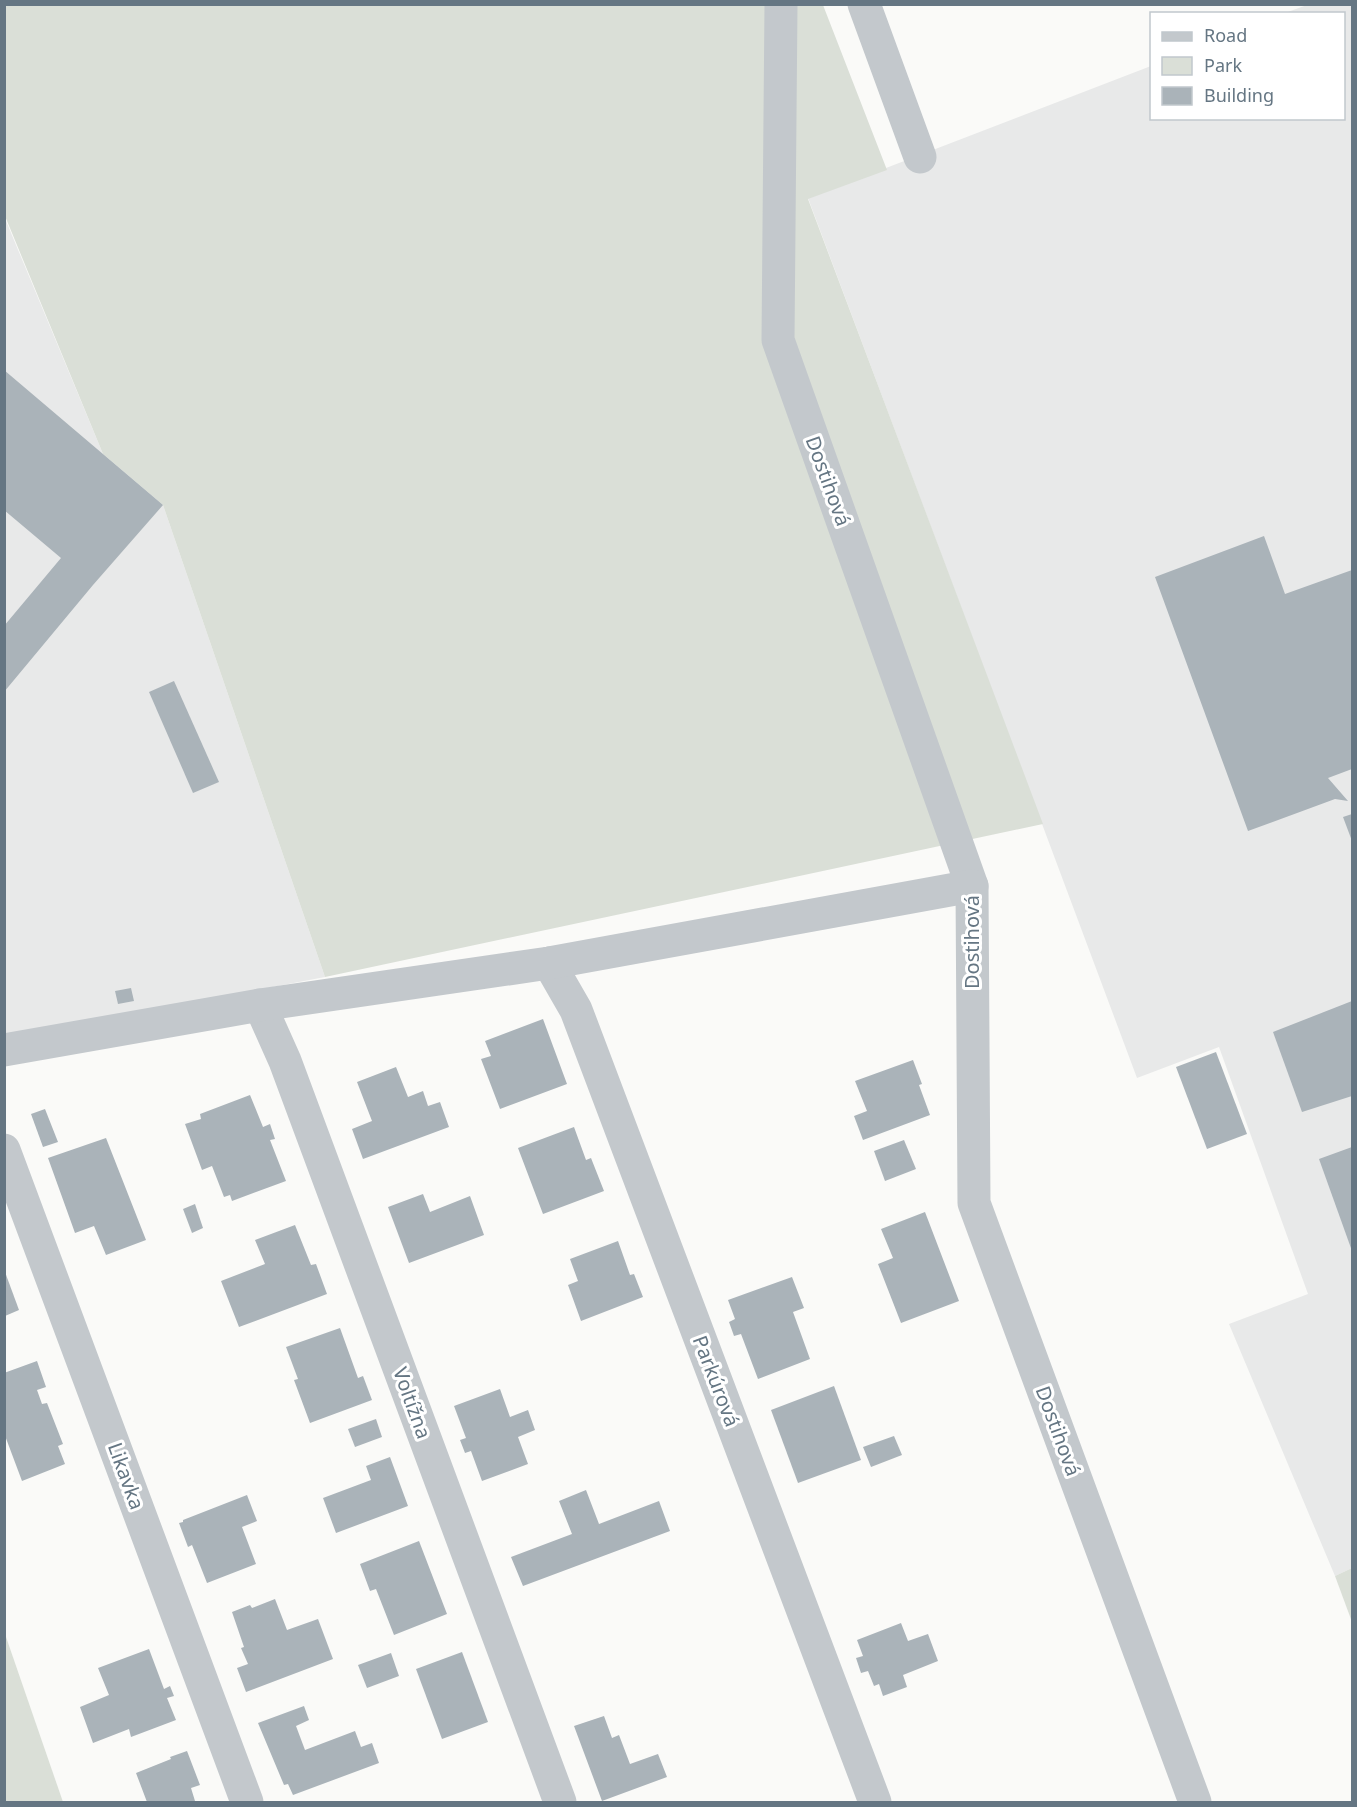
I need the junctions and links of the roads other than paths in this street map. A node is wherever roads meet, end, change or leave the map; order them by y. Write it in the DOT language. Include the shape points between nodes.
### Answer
graph roads {
  1 [pos="781,4"];
  2 [pos="864,4"];
  3 [pos="920,157"];
  4 [pos="972,886"];
  5 [pos="549,963"];
  6 [pos="260,1005"];
  7 [pos="4,1050"];
  8 [pos="4,1150"];
  9 [pos="247,1803"];
  10 [pos="560,1803"];
  11 [pos="874,1803"];
  12 [pos="1195,1803"];
  1 -- 4 [label="street, Dostihová" via="778,340"];
  2 -- 3 [label="street"];
  4 -- 5 [label="street"];
  4 -- 12 [label="street, Dostihová" via="974,1203"];
  5 -- 6 [label="street"];
  5 -- 11 [label="street, Parkúrová" via="576,1010"];
  6 -- 7 [label="street"];
  6 -- 10 [label="street, Voltížna" via="285,1061"];
  8 -- 9 [label="street, Likavka"];
}
